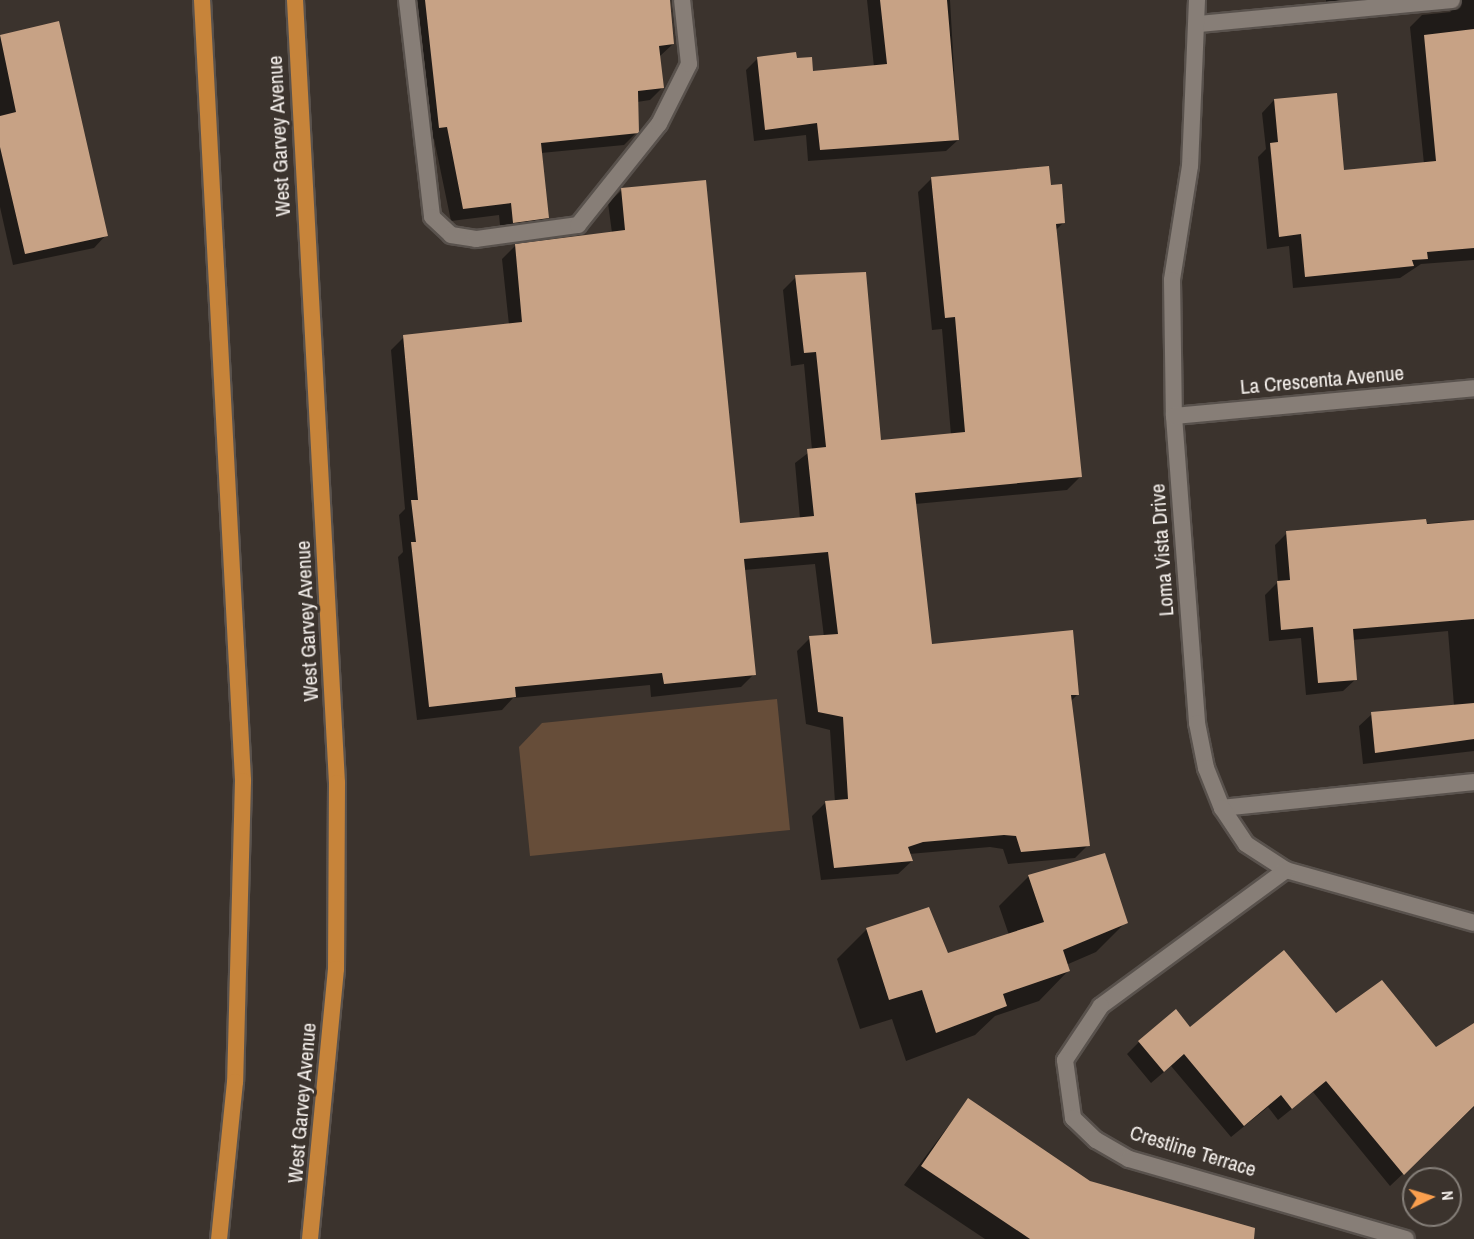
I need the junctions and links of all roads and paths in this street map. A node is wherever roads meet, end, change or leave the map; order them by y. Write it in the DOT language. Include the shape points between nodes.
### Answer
graph roads {
  1 [pos="202,0"];
  2 [pos="295,0"];
  3 [pos="406,0"];
  4 [pos="682,0"];
  5 [pos="1197,0"];
  6 [pos="1452,0"];
  7 [pos="1199,24"];
  8 [pos="1474,388"];
  9 [pos="1174,417"];
  10 [pos="1474,782"];
  11 [pos="1222,808"];
  12 [pos="1286,870"];
  13 [pos="1474,922"];
  14 [pos="219,1239"];
  15 [pos="310,1239"];
  16 [pos="1406,1239"];
  1 -- 14 [label="main road" via="243,781 235,1082"];
  2 -- 15 [label="main road, West Garvey Avenue" via="337,783 336,969"];
  3 -- 4 [label="street" via="432,217 451,235 476,239 578,225 659,124 689,64"];
  5 -- 7 [label="street, Loma Vista Drive"];
  6 -- 7 [label="street"];
  7 -- 9 [label="street, Loma Vista Drive" via="1190,166 1172,280"];
  8 -- 9 [label="street, La Crescenta Avenue"];
  9 -- 11 [label="street, Loma Vista Drive" via="1197,723 1206,768"];
  10 -- 11 [label="street"];
  11 -- 12 [label="street, Loma Vista Drive" via="1246,844"];
  12 -- 13 [label="street, Loma Vista Drive"];
  12 -- 16 [label="street, Crestline Terrace" via="1088,1022 1065,1060 1073,1118 1096,1140 1129,1159"];
}
